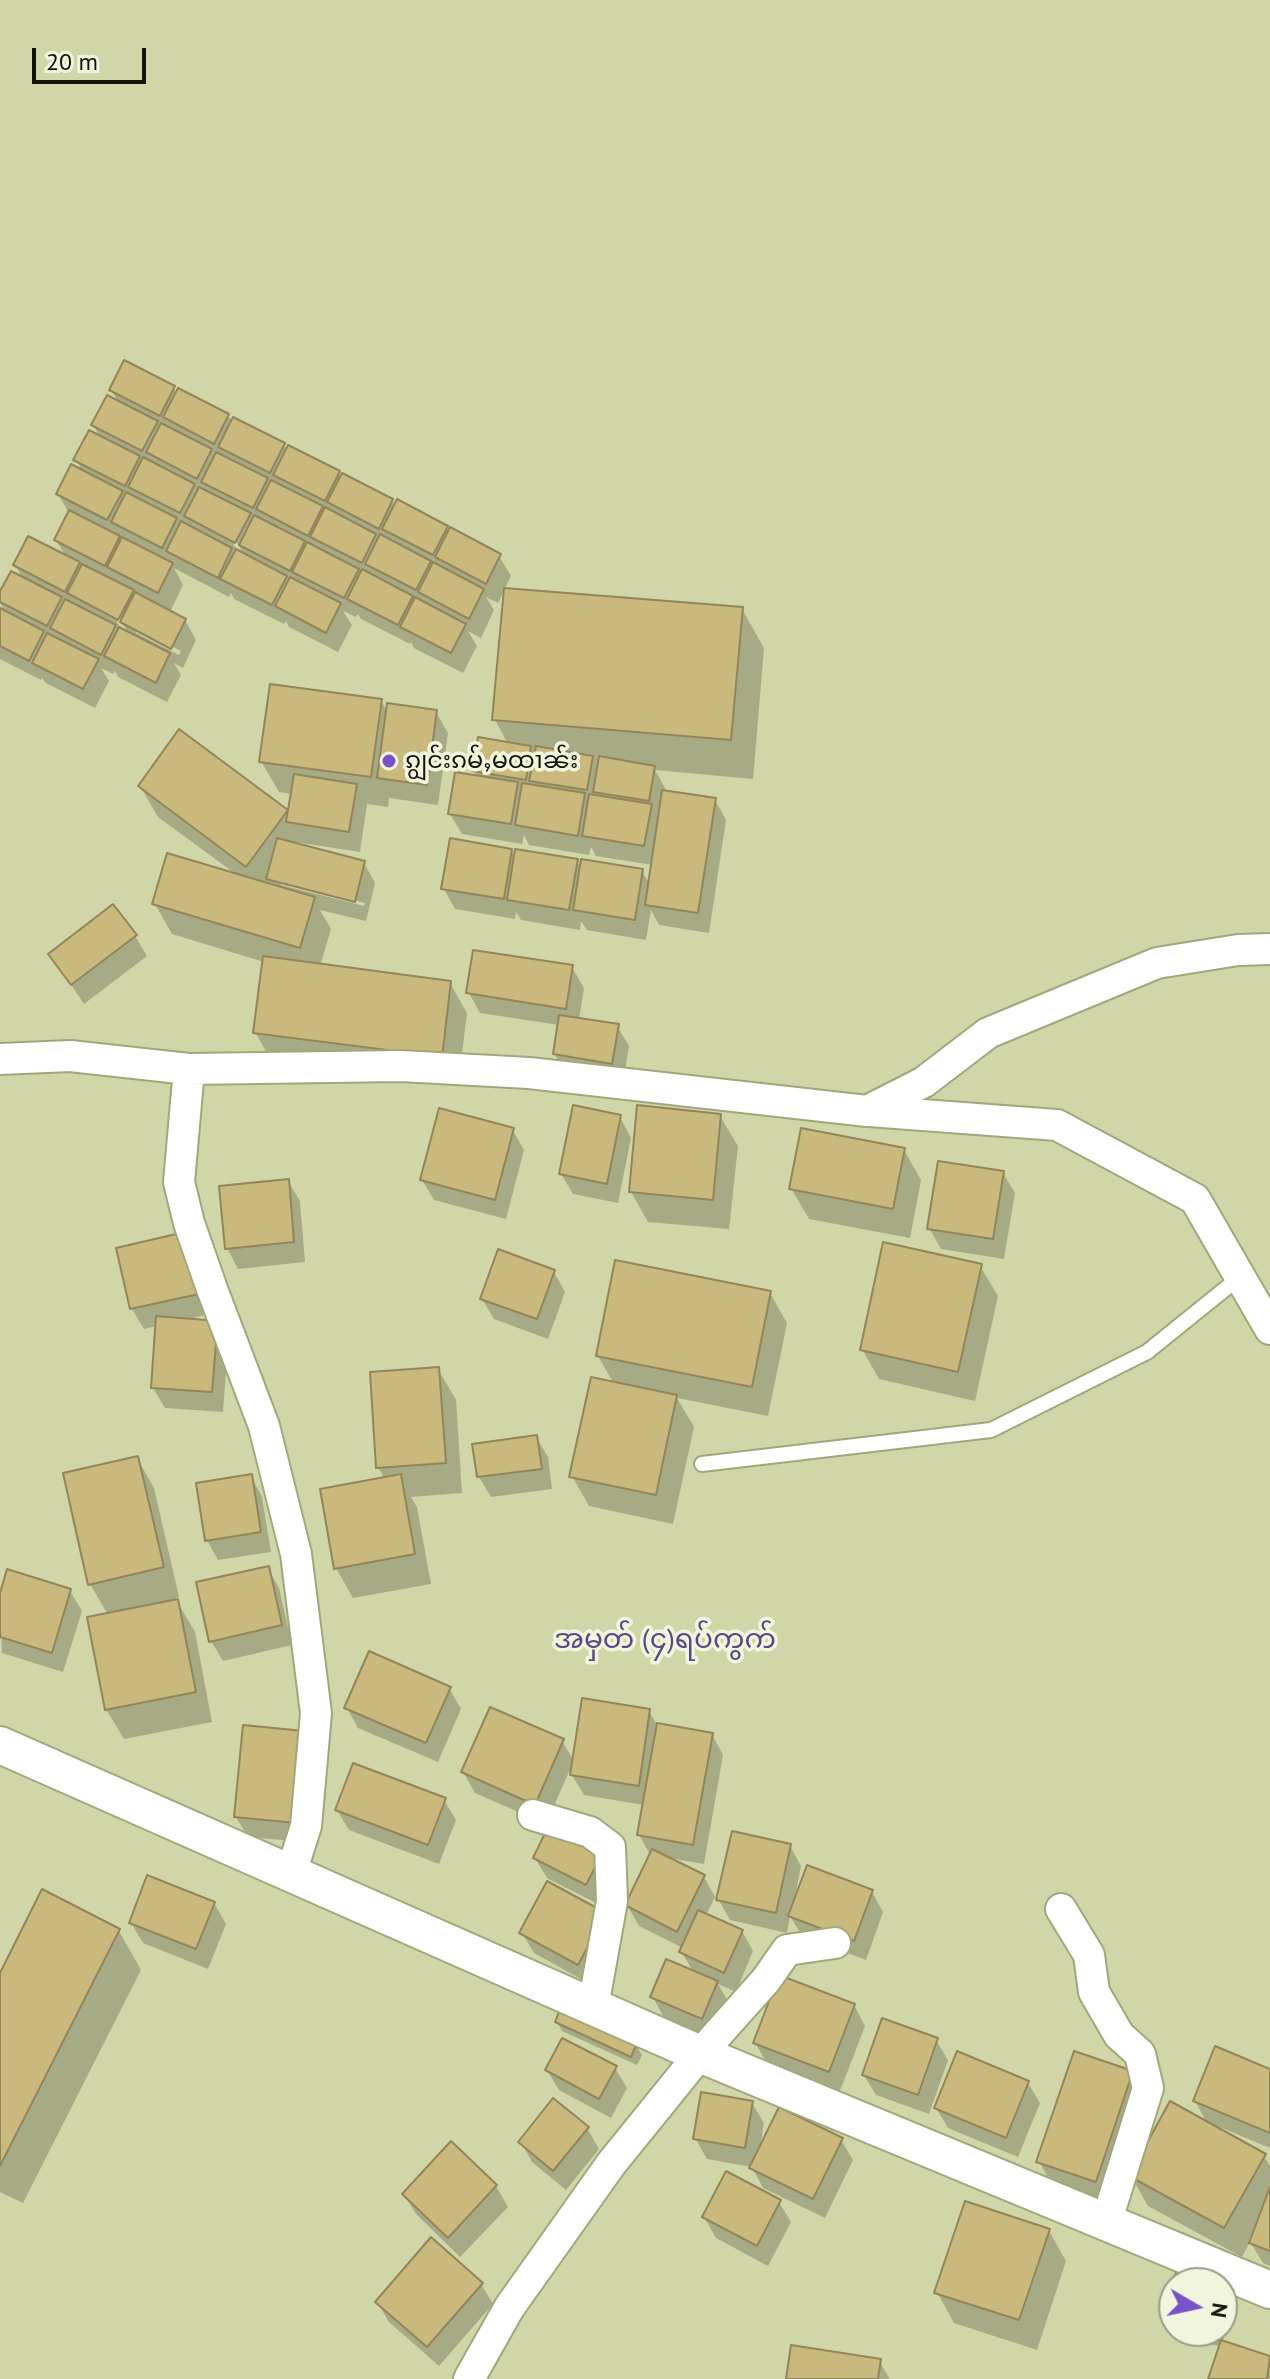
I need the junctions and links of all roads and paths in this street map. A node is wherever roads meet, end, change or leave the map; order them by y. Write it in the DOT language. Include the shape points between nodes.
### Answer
graph roads {
  1 [pos="1270,949"];
  2 [pos="0,1059"];
  3 [pos="189,1069"];
  4 [pos="867,1111"];
  5 [pos="1240,1277"];
  6 [pos="1270,1329"];
  7 [pos="702,1464"];
  8 [pos="0,1745"];
  9 [pos="533,1815"];
  10 [pos="291,1873"];
  11 [pos="1061,1909"];
  12 [pos="835,1943"];
  13 [pos="593,2007"];
  14 [pos="700,2054"];
  15 [pos="1106,2223"];
  16 [pos="1270,2290"];
  17 [pos="469,2379"];
  1 -- 4 [label="street" via="1157,963 988,1033 924,1082"];
  2 -- 3 [label="street" via="70,1056"];
  3 -- 4 [label="street" via="401,1066 515,1072"];
  3 -- 10 [label="street" via="179,1182 193,1236 264,1426 296,1554 316,1713 306,1826"];
  4 -- 5 [label="street" via="1057,1125 1195,1199"];
  5 -- 6 [label="street"];
  5 -- 7 [label="lane" via="1147,1352 991,1430"];
  8 -- 10 [label="street"];
  9 -- 13 [label="street" via="590,1832 610,1847 612,1901"];
  10 -- 13 [label="street"];
  11 -- 15 [label="street" via="1089,1955 1094,1992 1119,2035 1140,2054 1148,2088"];
  12 -- 14 [label="street" via="787,1950"];
  13 -- 14 [label="street"];
  14 -- 15 [label="street"];
  14 -- 17 [label="street" via="603,2176 509,2308"];
  15 -- 16 [label="street"];
}
